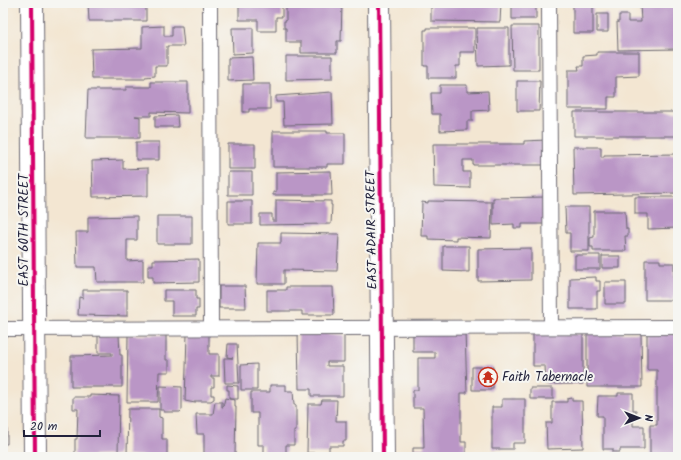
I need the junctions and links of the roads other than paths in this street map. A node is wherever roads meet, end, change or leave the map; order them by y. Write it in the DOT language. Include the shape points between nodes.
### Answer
graph roads {
  1 [pos="32,3"];
  2 [pos="210,3"];
  3 [pos="379,3"];
  4 [pos="549,3"];
  5 [pos="551,327"];
  6 [pos="678,327"];
  7 [pos="211,328"];
  8 [pos="383,328"];
  9 [pos="3,329"];
  10 [pos="34,329"];
  11 [pos="35,457"];
  12 [pos="383,457"];
  1 -- 10 [label="street, EAST 60TH STREET"];
  2 -- 7 [label="lane"];
  3 -- 8 [label="street, EAST ADAIR STREET"];
  4 -- 5 [label="lane"];
  5 -- 6 [label="lane"];
  5 -- 8 [label="lane"];
  7 -- 8 [label="lane"];
  7 -- 10 [label="lane"];
  8 -- 12 [label="street, EAST ADAIR STREET"];
  9 -- 10 [label="lane"];
  10 -- 11 [label="street, EAST 60TH STREET"];
}
